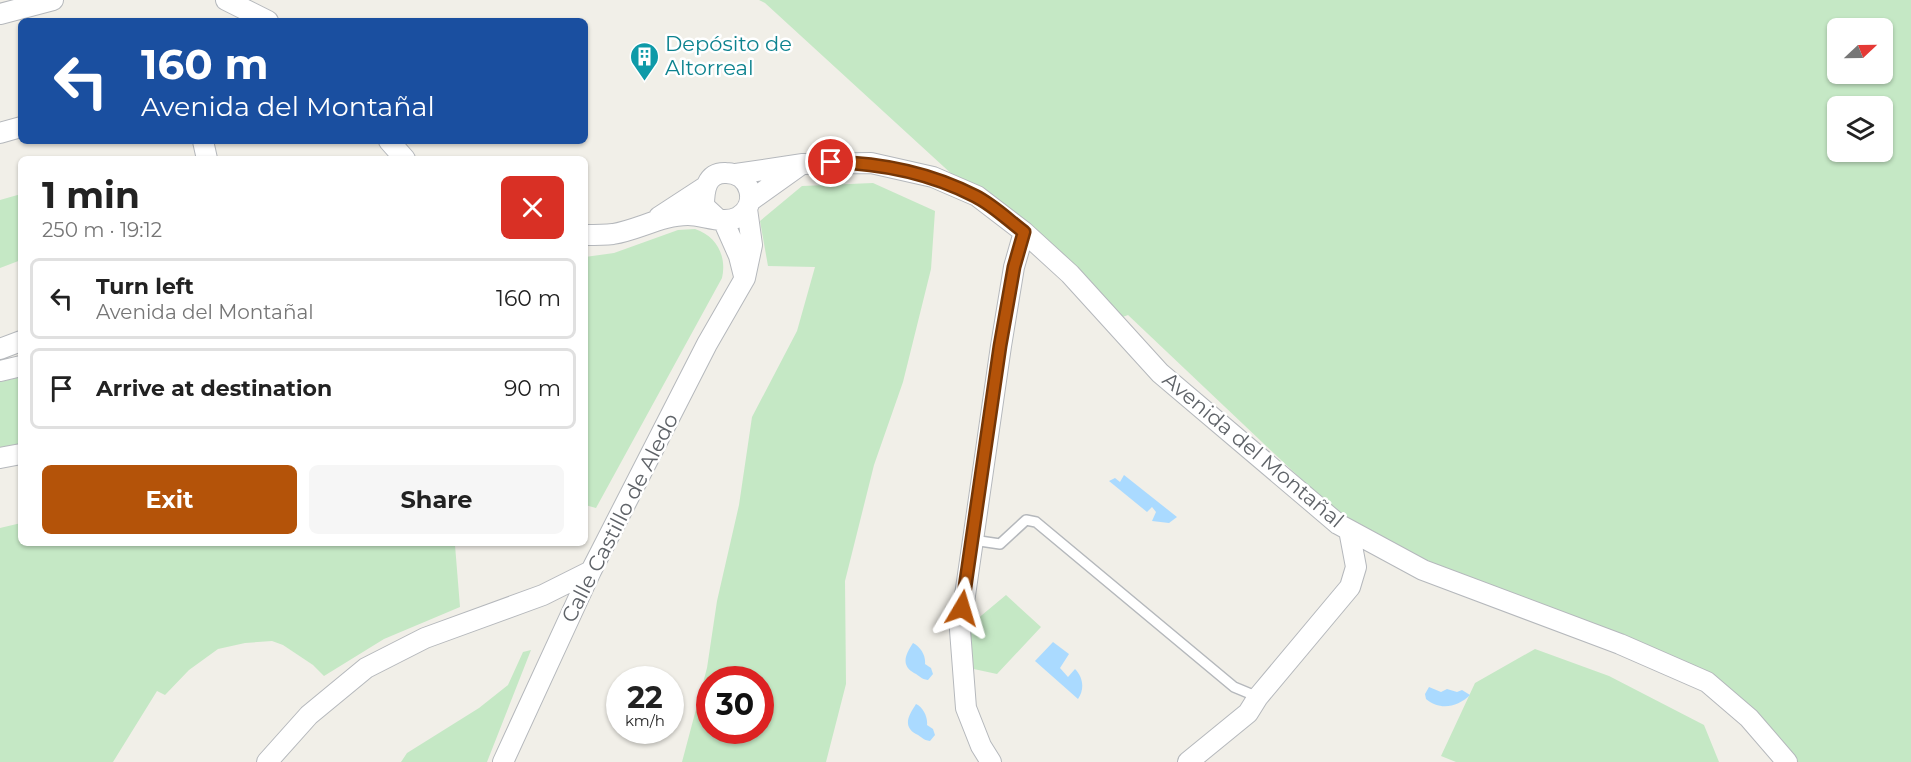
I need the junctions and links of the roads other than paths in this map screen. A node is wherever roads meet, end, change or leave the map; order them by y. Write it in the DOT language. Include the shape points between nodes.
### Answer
graph roads {
  1 [pos="52,0"];
  2 [pos="226,0"];
  3 [pos="0,14"];
  4 [pos="262,18"];
  5 [pos="18,128"];
  6 [pos="0,133"];
  7 [pos="392,144"];
  8 [pos="402,156"];
  9 [pos="803,164"];
  10 [pos="736,174"];
  11 [pos="705,187"];
  12 [pos="749,205"];
  13 [pos="720,220"];
  14 [pos="652,221"];
  15 [pos="1024,232"];
  16 [pos="588,235"];
  17 [pos="745,278"];
  18 [pos="18,342"];
  19 [pos="0,349"];
  20 [pos="18,367"];
  21 [pos="0,371"];
  22 [pos="18,455"];
  23 [pos="0,458"];
  24 [pos="1349,530"];
  25 [pos="971,540"];
  26 [pos="591,571"];
  27 [pos="1258,697"];
  28 [pos="267,762"];
  29 [pos="503,762"];
  30 [pos="991,762"];
  31 [pos="1188,762"];
  32 [pos="1787,762"];
  1 -- 3 [label="street"];
  2 -- 4 [label="street"];
  5 -- 6 [label="street"];
  7 -- 8 [label="street"];
  9 -- 10 [label="street, Avenida del Montañal"];
  9 -- 12 [label="street, Avenida del Montañal" via="776,180"];
  9 -- 15 [label="street, Avenida del Montañal" via="871,163 933,177 977,196"];
  10 -- 11 [label="street" via="724,172"];
  10 -- 12 [label="street" via="750,190"];
  11 -- 13 [label="street" via="704,206"];
  11 -- 14 [label="street"];
  12 -- 13 [label="street" via="736,219"];
  12 -- 17 [label="street, Calle Castillo de Aledo" via="752,245"];
  13 -- 14 [label="street" via="688,215"];
  13 -- 17 [label="street" via="739,256"];
  14 -- 16 [label="street" via="614,234"];
  15 -- 24 [label="street, Avenida del Montañal" via="1070,274 1160,374 1282,479"];
  15 -- 25 [label="street" via="1004,323"];
  17 -- 26 [label="street, Calle Castillo de Aledo"];
  18 -- 19 [label="street"];
  20 -- 21 [label="street"];
  22 -- 23 [label="street"];
  24 -- 27 [label="street" via="1356,567 1350,587"];
  24 -- 32 [label="street, Avenida del Montañal" via="1424,570 1620,644 1707,682 1749,718"];
  25 -- 27 [label="lane" via="1000,544 1026,520 1036,522 1234,687"];
  25 -- 30 [label="street" via="960,630 966,708"];
  26 -- 28 [label="street" via="543,595 425,638 366,668 309,715"];
  26 -- 29 [label="street, Calle Castillo de Aledo"];
  27 -- 31 [label="street" via="1248,713"];
}
